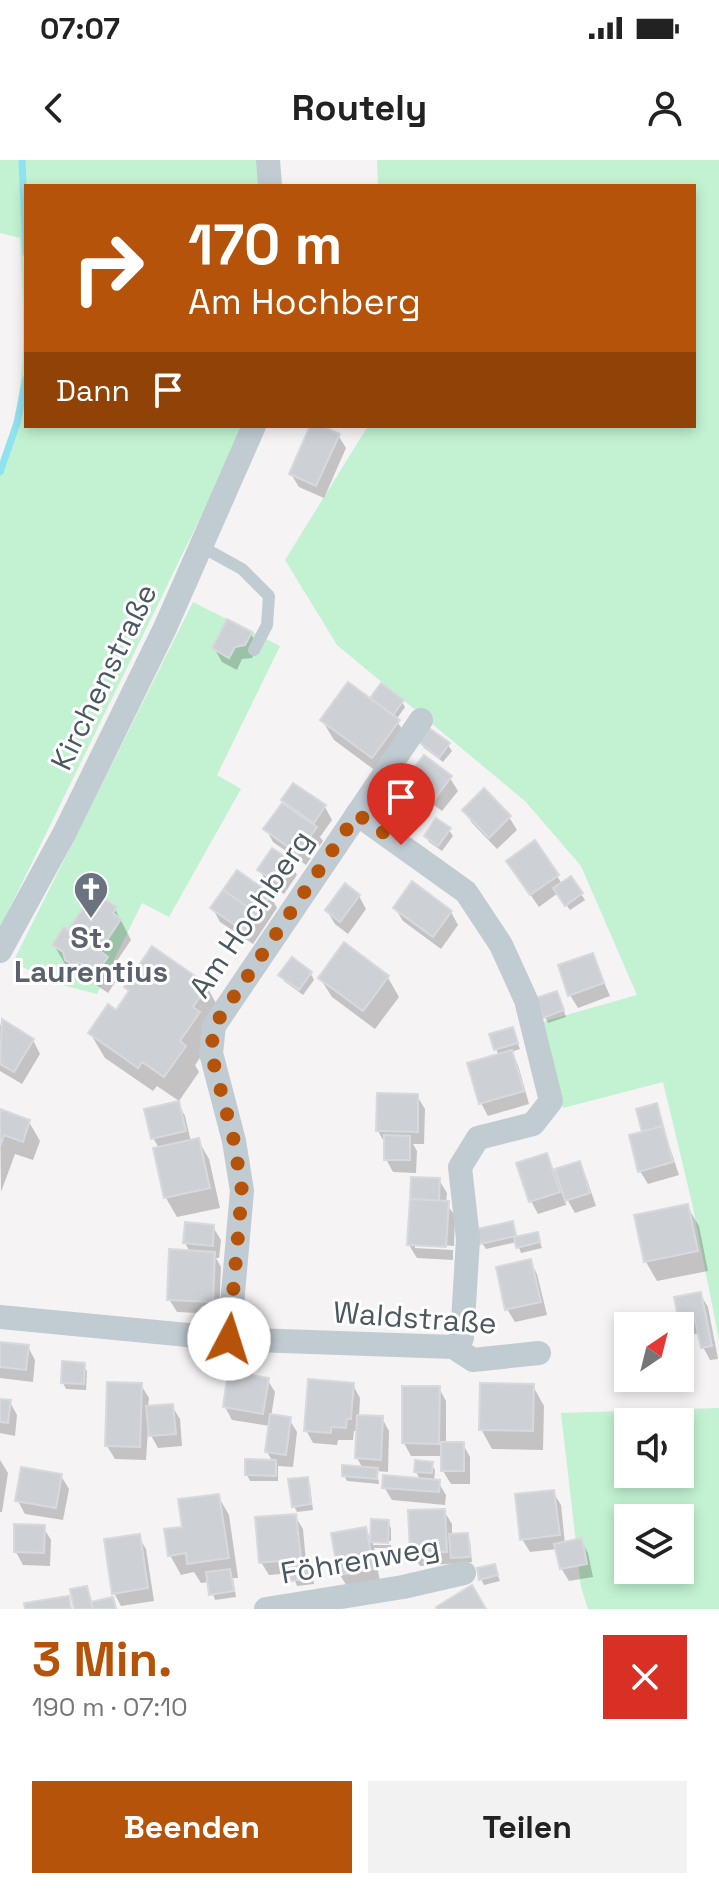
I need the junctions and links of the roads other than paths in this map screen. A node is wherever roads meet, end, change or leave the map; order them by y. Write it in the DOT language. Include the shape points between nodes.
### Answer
graph roads {
  1 [pos="268,160"];
  2 [pos="270,184"];
  3 [pos="253,428"];
  4 [pos="202,547"];
  5 [pos="254,650"];
  6 [pos="421,720"];
  7 [pos="357,814"];
  8 [pos="0,951"];
  9 [pos="0,1317"];
  10 [pos="229,1339"];
  11 [pos="453,1347"];
  12 [pos="539,1353"];
  13 [pos="464,1573"];
  14 [pos="266,1609"];
  1 -- 2 [label="street"];
  3 -- 4 [label="street, Kirchenstraße"];
  4 -- 5 [label="lane" via="242,569 269,596 267,625"];
  4 -- 8 [label="street, Kirchenstraße" via="65,832"];
  6 -- 7 [label="street, Am Hochberg"];
  7 -- 10 [label="street, Am Hochberg" via="214,1026 211,1053 242,1191"];
  7 -- 11 [label="street" via="466,892 501,945 526,1000 551,1101 533,1124 478,1138 460,1167 468,1239 462,1338"];
  9 -- 10 [label="street, Waldstraße"];
  10 -- 11 [label="street, Waldstraße"];
  11 -- 12 [label="street, Waldstraße" via="473,1360"];
  13 -- 14 [label="street, Föhrenweg"];
}
